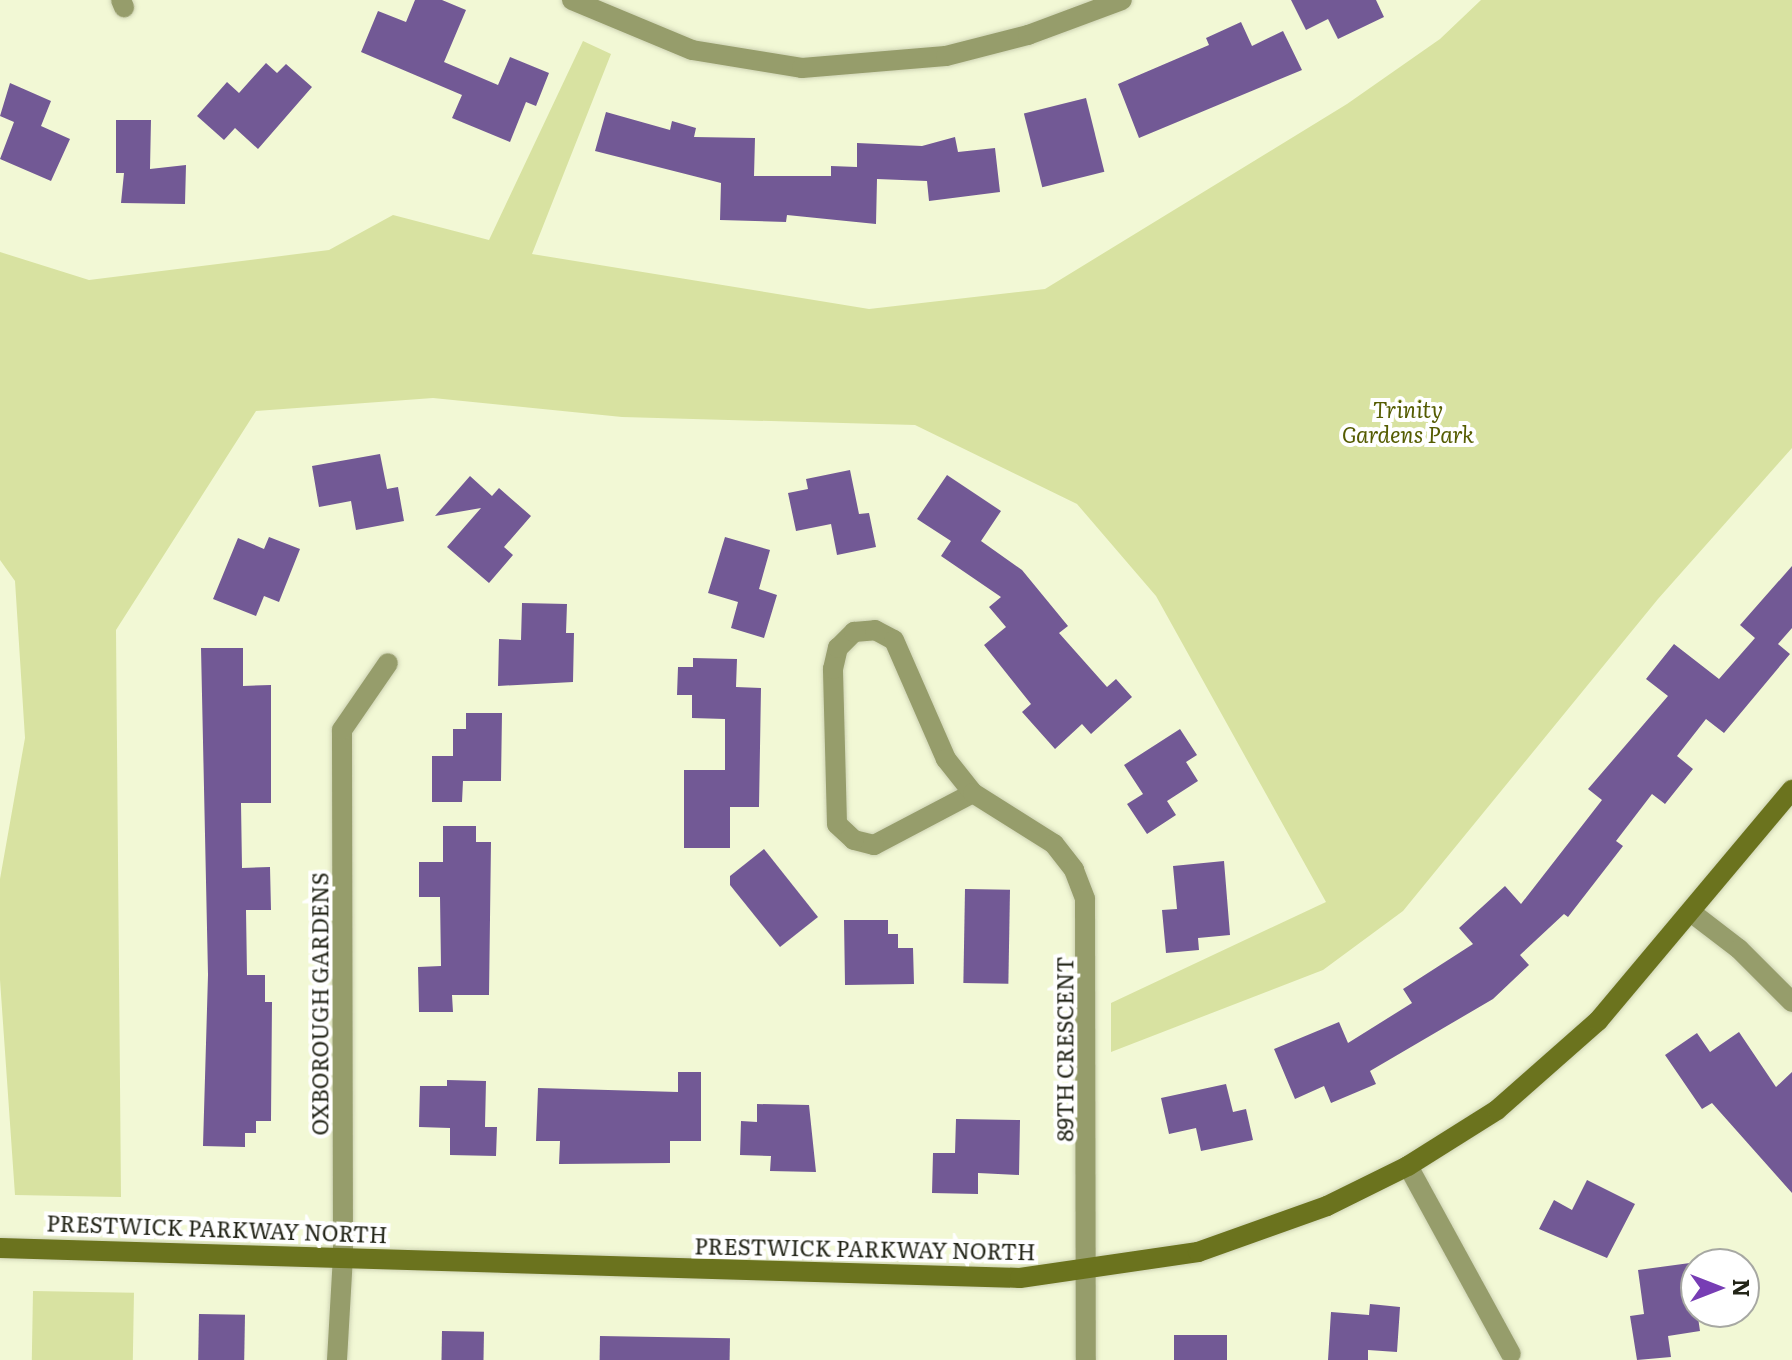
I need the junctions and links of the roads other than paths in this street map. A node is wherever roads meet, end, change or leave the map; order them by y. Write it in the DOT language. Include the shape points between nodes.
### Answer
graph roads {
  1 [pos="572,0"];
  2 [pos="1122,0"];
  3 [pos="388,663"];
  4 [pos="1792,790"];
  5 [pos="973,793"];
  6 [pos="1692,913"];
  7 [pos="1792,1002"];
  8 [pos="1408,1166"];
  9 [pos="0,1248"];
  10 [pos="343,1255"];
  11 [pos="1086,1272"];
  12 [pos="1511,1354"];
  13 [pos="337,1360"];
  14 [pos="1086,1360"];
  1 -- 2 [label="street" via="692,50 802,68 946,56 1028,35"];
  3 -- 10 [label="street, OXBOROUGH GARDENS" via="342,730"];
  4 -- 6 [label="street, PRESTWICK PARKWAY NORTH"];
  5 -- 5 [label="street, 89TH CRESCENT" via="874,845 854,840 837,824 833,669 838,648 854,632 875,630 894,640 920,711"];
  5 -- 11 [label="street, 89TH CRESCENT" via="1054,844 1074,870 1085,899"];
  6 -- 7 [label="street"];
  6 -- 8 [label="street, PRESTWICK PARKWAY NORTH" via="1552,1065 1497,1110"];
  8 -- 11 [label="street, PRESTWICK PARKWAY NORTH" via="1242,1239"];
  8 -- 12 [label="street"];
  9 -- 10 [label="street, PRESTWICK PARKWAY NORTH"];
  10 -- 11 [label="street, PRESTWICK PARKWAY NORTH" via="921,1277"];
  10 -- 13 [label="street, OXBOROUGH GARDENS"];
  11 -- 14 [label="street, 89TH CRESCENT"];
}
